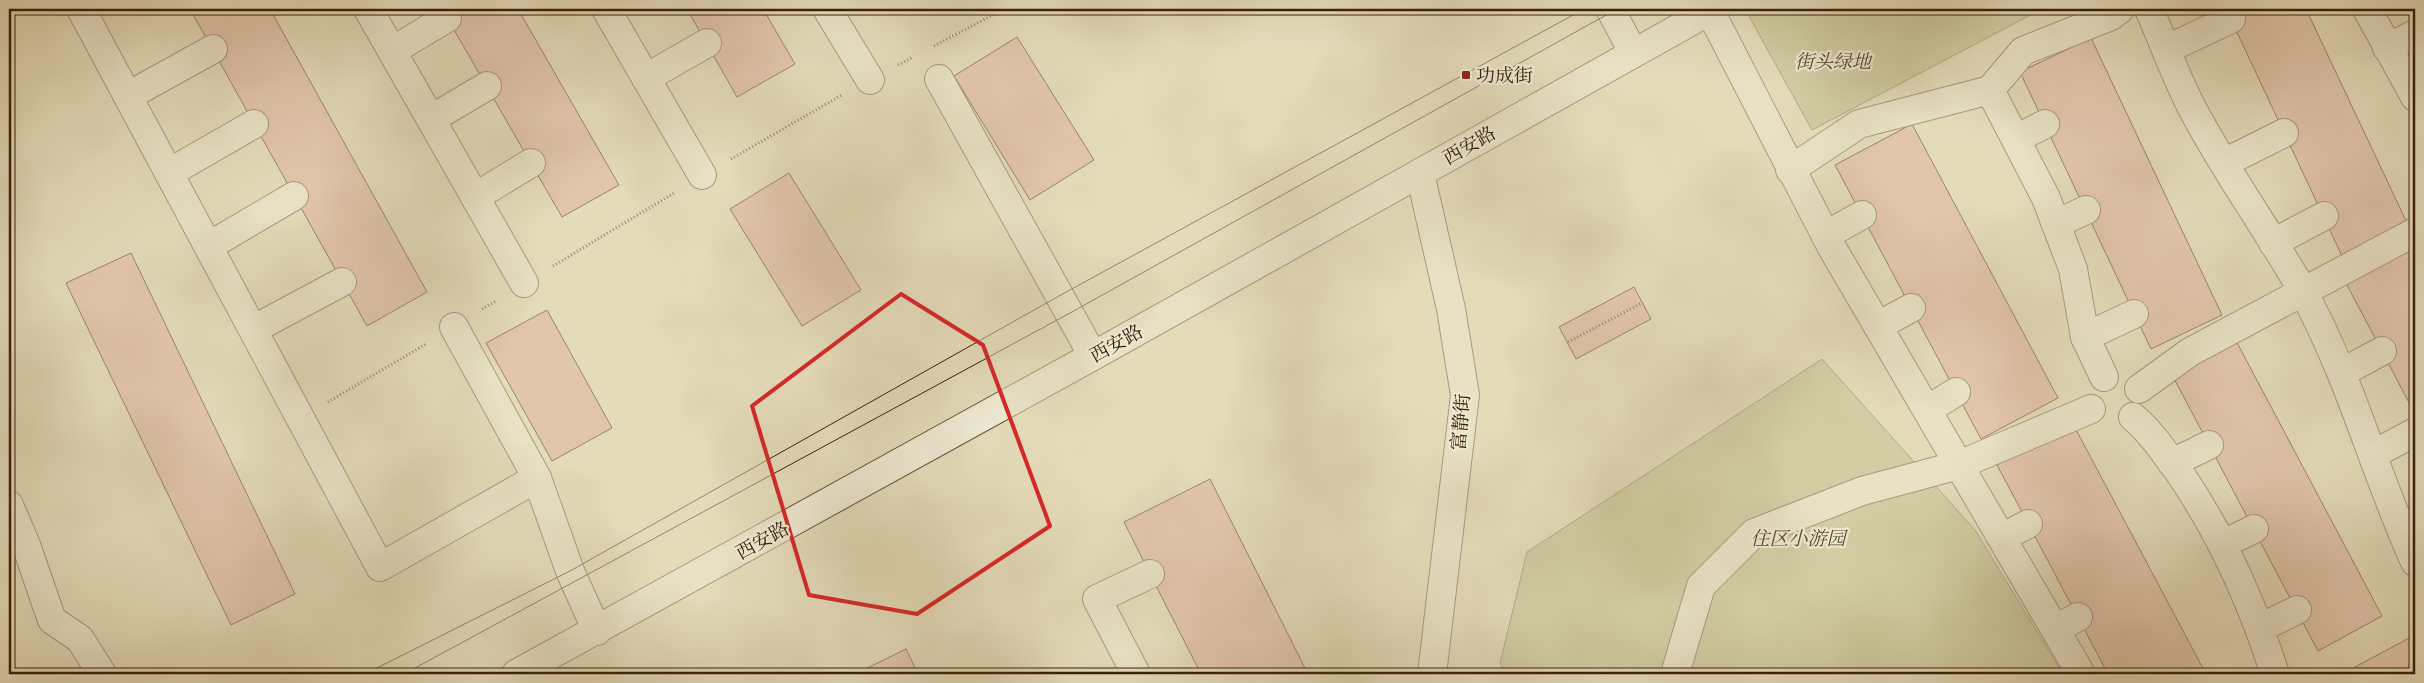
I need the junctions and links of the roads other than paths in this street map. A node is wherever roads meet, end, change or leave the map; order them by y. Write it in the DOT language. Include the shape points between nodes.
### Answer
graph roads {
  1 [pos="81,9"];
  2 [pos="368,9"];
  3 [pos="606,9"];
  4 [pos="827,9"];
  5 [pos="1610,9"];
  6 [pos="2120,9"];
  7 [pos="2149,9"];
  8 [pos="2367,9"];
  9 [pos="1711,10"];
  10 [pos="447,18"];
  11 [pos="2231,19"];
  12 [pos="2415,34"];
  13 [pos="707,43"];
  14 [pos="2388,48"];
  15 [pos="213,49"];
  16 [pos="2167,49"];
  17 [pos="392,51"];
  18 [pos="1633,52"];
  19 [pos="646,78"];
  20 [pos="939,79"];
  21 [pos="870,80"];
  22 [pos="487,86"];
  23 [pos="1990,90"];
  24 [pos="128,96"];
  25 [pos="2415,97"];
  26 [pos="431,119"];
  27 [pos="254,124"];
  28 [pos="2046,124"];
  29 [pos="2284,133"];
  30 [pos="2016,139"];
  31 [pos="2224,163"];
  32 [pos="531,164"];
  33 [pos="1790,170"];
  34 [pos="169,173"];
  35 [pos="1420,173"];
  36 [pos="702,175"];
  37 [pos="294,196"];
  38 [pos="475,198"];
  39 [pos="2086,210"];
  40 [pos="1862,215"];
  41 [pos="2324,216"];
  42 [pos="2056,224"];
  43 [pos="2415,232"];
  44 [pos="1826,235"];
  45 [pos="2273,243"];
  46 [pos="209,246"];
  47 [pos="342,282"];
  48 [pos="524,283"];
  49 [pos="2302,290"];
  50 [pos="1911,308"];
  51 [pos="2134,314"];
  52 [pos="1878,326"];
  53 [pos="454,327"];
  54 [pos="254,329"];
  55 [pos="2085,337"];
  56 [pos="2382,351"];
  57 [pos="1093,356"];
  58 [pos="2343,372"];
  59 [pos="2104,377"];
  60 [pos="2139,389"];
  61 [pos="1956,392"];
  62 [pos="2091,409"];
  63 [pos="1927,410"];
  64 [pos="2133,417"];
  65 [pos="2415,432"];
  66 [pos="2209,445"];
  67 [pos="2374,454"];
  68 [pos="2172,463"];
  69 [pos="1959,465"];
  70 [pos="537,478"];
  71 [pos="9,505"];
  72 [pos="2028,524"];
  73 [pos="2254,529"];
  74 [pos="2002,538"];
  75 [pos="2223,544"];
  76 [pos="2413,551"];
  77 [pos="1150,574"];
  78 [pos="2297,610"];
  79 [pos="2260,628"];
  80 [pos="597,631"];
  81 [pos="541,668"];
  82 [pos="102,674"];
  83 [pos="516,674"];
  84 [pos="1136,674"];
  85 [pos="1432,674"];
  86 [pos="1674,674"];
  87 [pos="2082,674"];
  88 [pos="2275,674"];
  1 -- 24 [label="street"];
  2 -- 17 [label="street"];
  3 -- 19 [label="street"];
  4 -- 21 [label="street"];
  5 -- 18 [label="street"];
  6 -- 23 [label="street" via="2111,16 2023,51"];
  7 -- 16 [label="street"];
  8 -- 14 [label="street"];
  9 -- 18 [label="street, 西安路"];
  9 -- 33 [label="street"];
  10 -- 17 [label="street"];
  11 -- 16 [label="street"];
  12 -- 14 [label="street"];
  13 -- 19 [label="street"];
  14 -- 25 [label="street"];
  15 -- 24 [label="street"];
  16 -- 31 [label="street" via="2191,106"];
  17 -- 26 [label="street"];
  18 -- 35 [label="street, 西安路"];
  19 -- 36 [label="street"];
  20 -- 57 [label="street"];
  22 -- 26 [label="street"];
  23 -- 30 [label="street"];
  23 -- 33 [label="street" via="1859,124"];
  24 -- 34 [label="street"];
  26 -- 38 [label="street"];
  27 -- 34 [label="street"];
  28 -- 30 [label="street"];
  29 -- 31 [label="street"];
  30 -- 42 [label="street"];
  31 -- 45 [label="street"];
  32 -- 38 [label="street"];
  33 -- 44 [label="street"];
  34 -- 46 [label="street"];
  35 -- 57 [label="street, 西安路"];
  35 -- 85 [label="street, 富静街" via="1451,309 1465,395"];
  37 -- 46 [label="street"];
  38 -- 48 [label="street"];
  39 -- 42 [label="street"];
  40 -- 44 [label="street"];
  41 -- 45 [label="street"];
  42 -- 55 [label="street" via="2073,269"];
  43 -- 49 [label="street"];
  44 -- 52 [label="street"];
  45 -- 49 [label="street"];
  46 -- 54 [label="street"];
  47 -- 54 [label="street"];
  49 -- 58 [label="street"];
  49 -- 60 [label="street" via="2190,352"];
  50 -- 52 [label="street"];
  51 -- 55 [label="street"];
  52 -- 63 [label="street"];
  53 -- 70 [label="street"];
  54 -- 70 [label="street" via="380,567"];
  55 -- 59 [label="street"];
  56 -- 58 [label="street"];
  57 -- 80 [label="street, 西安路"];
  58 -- 67 [label="street"];
  59 -- 60 [label="street" via="2117,375 2128,378"];
  59 -- 62 [label="street" via="2089,390"];
  60 -- 64 [label="street" via="2140,399"];
  61 -- 63 [label="street"];
  62 -- 64 [label="street" via="2097,420 2105,425 2117,427"];
  62 -- 69 [label="street"];
  63 -- 69 [label="street"];
  64 -- 68 [label="street" via="2152,433"];
  65 -- 67 [label="street"];
  66 -- 68 [label="street"];
  67 -- 76 [label="street" via="2398,523"];
  68 -- 75 [label="street"];
  69 -- 74 [label="street"];
  69 -- 86 [label="street" via="1862,491 1754,533 1701,586"];
  70 -- 80 [label="street" via="570,570"];
  71 -- 82 [label="street" via="52,620 80,639"];
  72 -- 74 [label="street"];
  73 -- 75 [label="street"];
  74 -- 87 [label="street" via="2066,623"];
  75 -- 79 [label="street"];
  77 -- 84 [label="street" via="1097,599"];
  78 -- 79 [label="street"];
  79 -- 88 [label="street"];
  80 -- 81 [label="street, 西安路"];
  81 -- 83 [label="street, 西安路"];
}
